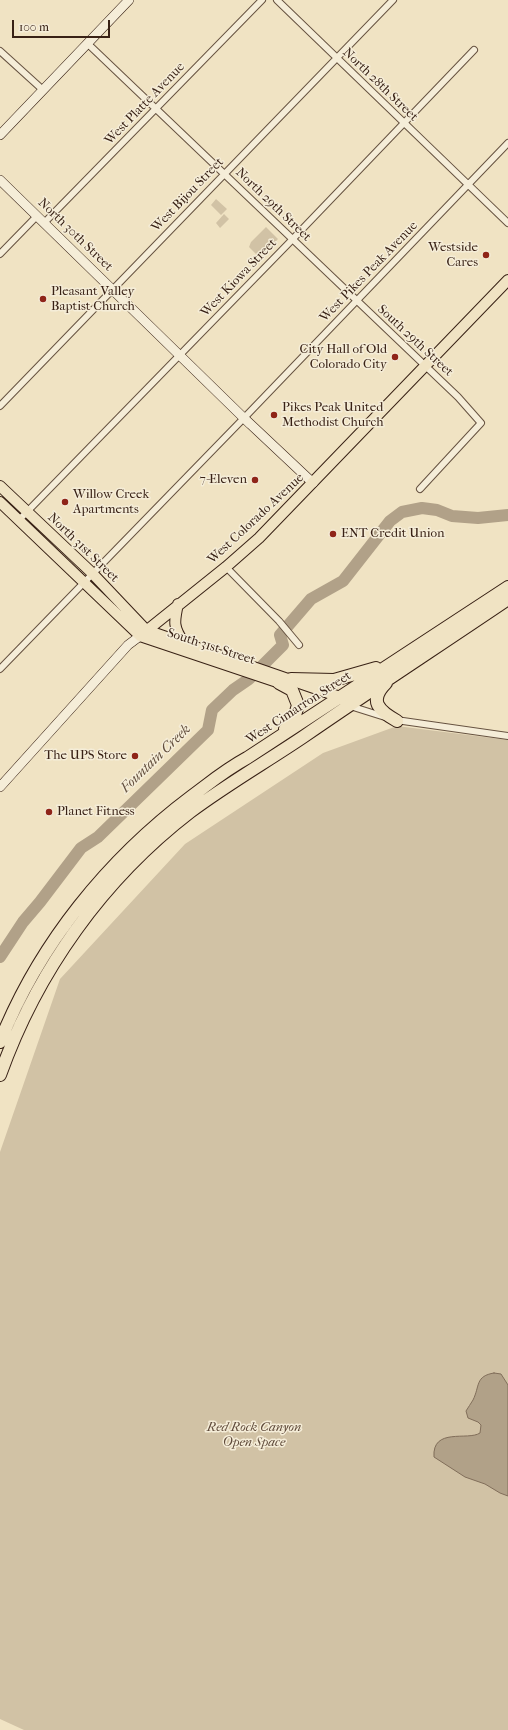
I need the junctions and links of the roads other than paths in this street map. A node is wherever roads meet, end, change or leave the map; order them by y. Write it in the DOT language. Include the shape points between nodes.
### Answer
graph roads {
  1 [pos="129,0"];
  2 [pos="262,0"];
  3 [pos="277,0"];
  4 [pos="393,0"];
  5 [pos="87,43"];
  6 [pos="474,50"];
  7 [pos="0,51"];
  8 [pos="337,58"];
  9 [pos="42,90"];
  10 [pos="157,108"];
  11 [pos="404,123"];
  12 [pos="0,135"];
  13 [pos="508,143"];
  14 [pos="225,173"];
  15 [pos="0,180"];
  16 [pos="468,185"];
  17 [pos="37,216"];
  18 [pos="44,223"];
  19 [pos="508,223"];
  20 [pos="292,239"];
  21 [pos="0,254"];
  22 [pos="508,280"];
  23 [pos="112,289"];
  24 [pos="356,300"];
  25 [pos="180,354"];
  26 [pos="424,366"];
  27 [pos="0,406"];
  28 [pos="246,420"];
  29 [pos="313,483"];
  30 [pos="0,486"];
  31 [pos="420,489"];
  32 [pos="0,502"];
  33 [pos="27,512"];
  34 [pos="20,520"];
  35 [pos="226,567"];
  36 [pos="92,574"];
  37 [pos="84,582"];
  38 [pos="508,587"];
  39 [pos="508,600"];
  40 [pos="178,604"];
  41 [pos="143,633"];
  42 [pos="184,643"];
  43 [pos="299,645"];
  44 [pos="397,660"];
  45 [pos="243,667"];
  46 [pos="0,669"];
  47 [pos="392,677"];
  48 [pos="277,678"];
  49 [pos="340,702"];
  50 [pos="397,721"];
  51 [pos="508,736"];
  52 [pos="247,758"];
  53 [pos="0,787"];
  54 [pos="119,869"];
  55 [pos="0,1042"];
  56 [pos="0,1075"];
  1 -- 5 [label="main road"];
  2 -- 10 [label="street, West Platte Avenue"];
  3 -- 8 [label="street, North 28th Street"];
  4 -- 8 [label="street, West Bijou Street"];
  5 -- 9 [label="main road"];
  5 -- 10 [label="street, North 29th Street"];
  6 -- 11 [label="street, West Kiowa Street"];
  7 -- 9 [label="street"];
  8 -- 11 [label="street, North 28th Street"];
  8 -- 14 [label="street, West Bijou Street"];
  9 -- 12 [label="main road"];
  10 -- 14 [label="street, North 29th Street"];
  10 -- 18 [label="street, West Platte Avenue"];
  11 -- 16 [label="street, North 28th Street"];
  11 -- 20 [label="street, West Kiowa Street"];
  13 -- 16 [label="street, West Pikes Peak Avenue"];
  14 -- 20 [label="street, North 29th Street"];
  14 -- 23 [label="street, West Bijou Street"];
  15 -- 17 [label="main road, North 30th Street"];
  16 -- 19 [label="street, North 28th Street"];
  16 -- 24 [label="street, West Pikes Peak Avenue"];
  17 -- 18 [label="main road, North 30th Street"];
  17 -- 21 [label="street"];
  18 -- 23 [label="main road, North 30th Street"];
  20 -- 24 [label="street, North 29th Street"];
  20 -- 25 [label="street, West Kiowa Street"];
  22 -- 26 [label="main road, West Colorado Avenue"];
  23 -- 25 [label="main road, North 30th Street"];
  23 -- 27 [label="street, West Bijou Street"];
  24 -- 26 [label="street, South 29th Street"];
  24 -- 28 [label="street, West Pikes Peak Avenue"];
  25 -- 28 [label="main road, North 30th Street"];
  25 -- 33 [label="street, West Kiowa Street"];
  26 -- 29 [label="main road, West Colorado Avenue"];
  26 -- 31 [label="street, South 29th Street" via="482,423"];
  28 -- 29 [label="main road, North 30th Street"];
  28 -- 36 [label="street, West Pikes Peak Avenue"];
  29 -- 35 [label="main road, West Colorado Avenue" via="259,538"];
  30 -- 33 [label="main road, North 31st Street"];
  32 -- 34 [label="main road, North 31st Street"];
  33 -- 34 [label="street, West Kiowa Street"];
  33 -- 36 [label="main road, North 31st Street"];
  34 -- 37 [label="main road, North 31st Street"];
  35 -- 40 [label="main road, West Colorado Avenue"];
  35 -- 43 [label="street"];
  36 -- 37 [label="street, West Pikes Peak Avenue"];
  36 -- 41 [label="main road, North 31st Street"];
  37 -- 41 [label="main road, South 31st Street"];
  37 -- 46 [label="street, West Pikes Peak Avenue"];
  38 -- 44 [label="highway, West Cimarron Street"];
  39 -- 47 [label="highway, West Cimarron Street"];
  40 -- 41 [label="main road, West Colorado Avenue"];
  40 -- 42 [label="main road" via="176,631"];
  41 -- 42 [label="main road, South 31st Street"];
  41 -- 45 [label="main road, South 31st Street"];
  41 -- 53 [label="main road, West Colorado Avenue" via="128,645"];
  42 -- 45 [label="main road, South 31st Street"];
  44 -- 48 [label="highway" via="342,678"];
  44 -- 49 [label="highway, West Cimarron Street"];
  45 -- 48 [label="main road, South 31st Street"];
  47 -- 49 [label="highway, West Cimarron Street"];
  47 -- 50 [label="highway" via="379,692 377,706 384,714"];
  48 -- 49 [label="main road, South 31st Street"];
  48 -- 52 [label="highway" via="292,690 297,701 293,722"];
  49 -- 50 [label="street, South 31st Street"];
  49 -- 52 [label="highway, West Cimarron Street"];
  49 -- 54 [label="highway, West Cimarron Street" via="191,811"];
  50 -- 51 [label="street, South 31st Street"];
  52 -- 54 [label="highway, West Cimarron Street" via="223,772 176,808"];
  54 -- 55 [label="highway" via="84,900 53,941 20,998"];
  54 -- 56 [label="highway" via="64,947 27,1012"];
}
